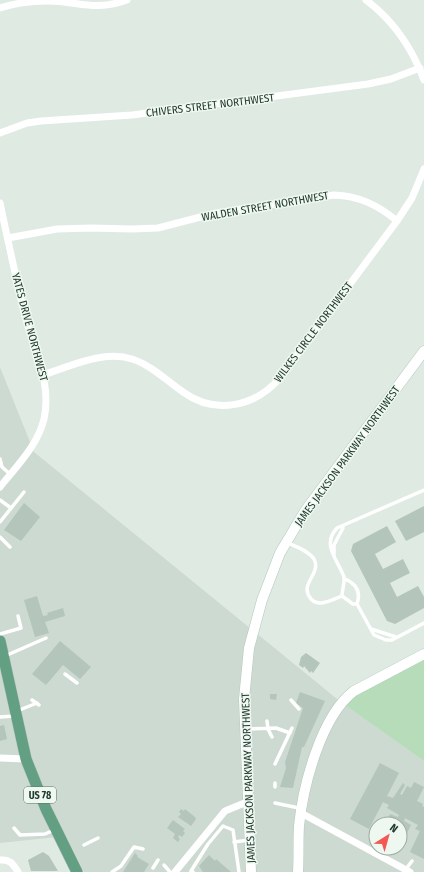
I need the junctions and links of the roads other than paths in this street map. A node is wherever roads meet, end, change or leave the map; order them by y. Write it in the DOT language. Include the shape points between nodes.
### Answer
graph roads {
  1 [pos="127,0"];
  2 [pos="366,0"];
  3 [pos="0,8"];
  4 [pos="420,68"];
  5 [pos="424,80"];
  6 [pos="0,133"];
  7 [pos="424,169"];
  8 [pos="0,203"];
  9 [pos="397,221"];
  10 [pos="8,238"];
  11 [pos="424,351"];
  12 [pos="43,375"];
  13 [pos="0,459"];
  14 [pos="10,474"];
  15 [pos="0,487"];
  16 [pos="424,490"];
  17 [pos="24,492"];
  18 [pos="0,500"];
  19 [pos="11,508"];
  20 [pos="0,522"];
  21 [pos="0,537"];
  22 [pos="287,542"];
  23 [pos="10,547"];
  24 [pos="345,579"];
  25 [pos="342,596"];
  26 [pos="357,604"];
  27 [pos="18,616"];
  28 [pos="424,623"];
  29 [pos="371,629"];
  30 [pos="0,634"];
  31 [pos="396,637"];
  32 [pos="46,638"];
  33 [pos="0,641"];
  34 [pos="424,654"];
  35 [pos="3,656"];
  36 [pos="65,674"];
  37 [pos="4,681"];
  38 [pos="77,683"];
  39 [pos="32,700"];
  40 [pos="291,700"];
  41 [pos="299,709"];
  42 [pos="15,714"];
  43 [pos="0,717"];
  44 [pos="267,721"];
  45 [pos="292,728"];
  46 [pos="244,729"];
  47 [pos="268,729"];
  48 [pos="290,733"];
  49 [pos="272,737"];
  50 [pos="0,758"];
  51 [pos="26,759"];
  52 [pos="275,764"];
  53 [pos="248,802"];
  54 [pos="275,804"];
  55 [pos="301,811"];
  56 [pos="14,828"];
  57 [pos="56,829"];
  58 [pos="98,838"];
  59 [pos="202,839"];
  60 [pos="250,839"];
  61 [pos="234,842"];
  62 [pos="208,844"];
  63 [pos="84,845"];
  64 [pos="144,849"];
  65 [pos="0,860"];
  66 [pos="158,860"];
  67 [pos="412,861"];
  68 [pos="164,865"];
  69 [pos="153,868"];
  70 [pos="408,871"];
  71 [pos="18,872"];
  72 [pos="76,872"];
  73 [pos="112,872"];
  74 [pos="170,872"];
  75 [pos="175,872"];
  76 [pos="193,872"];
  77 [pos="239,872"];
  78 [pos="251,872"];
  79 [pos="298,872"];
  1 -- 3 [label="street" via="90,7 47,1"];
  2 -- 4 [label="street" via="394,26"];
  4 -- 5 [label="street"];
  4 -- 6 [label="street, CHIVERS STREET NORTHWEST" via="368,84 124,116 41,121 27,123"];
  7 -- 9 [label="street, WILKES CIRCLE NORTHWEST" via="415,193"];
  8 -- 10 [label="street, YATES DRIVE NORTHWEST"];
  9 -- 10 [label="street, WALDEN STREET NORTHWEST" via="369,202 346,195 334,195 216,212 158,228 57,229"];
  9 -- 12 [label="street, WILKES CIRCLE NORTHWEST" via="279,379 271,388 250,401 228,406 204,403 184,393 144,364 119,356 96,358"];
  10 -- 12 [label="street, YATES DRIVE NORTHWEST" via="26,318"];
  11 -- 22 [label="main road, JAMES JACKSON PARKWAY NORTHWEST" via="320,490"];
  12 -- 14 [label="street, YATES DRIVE NORTHWEST" via="46,398 43,420 35,440"];
  13 -- 14 [label="lane" via="2,467"];
  14 -- 15 [label="street, YATES DRIVE NORTHWEST"];
  16 -- 24 [label="lane" via="337,528 329,542"];
  17 -- 19 [label="lane"];
  18 -- 19 [label="lane"];
  19 -- 20 [label="lane"];
  21 -- 23 [label="lane"];
  22 -- 25 [label="lane" via="315,560 316,569 307,587 310,599 323,603"];
  22 -- 46 [label="main road, JAMES JACKSON PARKWAY NORTHWEST" via="270,577 254,623 246,673"];
  24 -- 25 [label="lane"];
  24 -- 26 [label="lane" via="358,589 360,596"];
  25 -- 26 [label="lane"];
  26 -- 29 [label="lane"];
  27 -- 30 [label="lane" via="21,628"];
  28 -- 31 [label="lane"];
  29 -- 31 [label="lane"];
  29 -- 31 [label="lane" via="378,638 392,640"];
  32 -- 35 [label="lane"];
  33 -- 35 [label="main road, US 78"];
  34 -- 55 [label="main road" via="354,691 339,705 321,741 310,772"];
  35 -- 37 [label="main road, US 78"];
  36 -- 38 [label="lane"];
  37 -- 42 [label="main road, US 78"];
  39 -- 42 [label="lane" via="38,704"];
  40 -- 41 [label="lane"];
  42 -- 43 [label="lane"];
  42 -- 51 [label="main road, US 78"];
  44 -- 47 [label="lane"];
  45 -- 48 [label="lane"];
  46 -- 47 [label="lane"];
  46 -- 53 [label="main road, JAMES JACKSON PARKWAY NORTHWEST"];
  47 -- 48 [label="lane" via="276,728"];
  47 -- 49 [label="lane"];
  48 -- 52 [label="lane"];
  50 -- 51 [label="street"];
  51 -- 57 [label="main road, US 78"];
  53 -- 59 [label="street" via="226,811"];
  53 -- 60 [label="main road, JAMES JACKSON PARKWAY NORTHWEST"];
  54 -- 55 [label="lane"];
  55 -- 70 [label="street" via="335,827"];
  55 -- 79 [label="main road"];
  56 -- 57 [label="lane" via="20,835 45,834"];
  57 -- 72 [label="main road, US 78"];
  58 -- 63 [label="lane"];
  59 -- 62 [label="lane"];
  59 -- 75 [label="street"];
  60 -- 61 [label="lane"];
  60 -- 78 [label="main road, JAMES JACKSON PARKWAY NORTHWEST"];
  61 -- 62 [label="lane" via="233,830 224,826"];
  61 -- 77 [label="lane"];
  62 -- 76 [label="lane" via="191,870"];
  64 -- 73 [label="lane" via="134,847 121,866"];
  65 -- 71 [label="street" via="6,859 11,862"];
  66 -- 69 [label="lane"];
  67 -- 70 [label="lane"];
  68 -- 74 [label="lane"];
}
